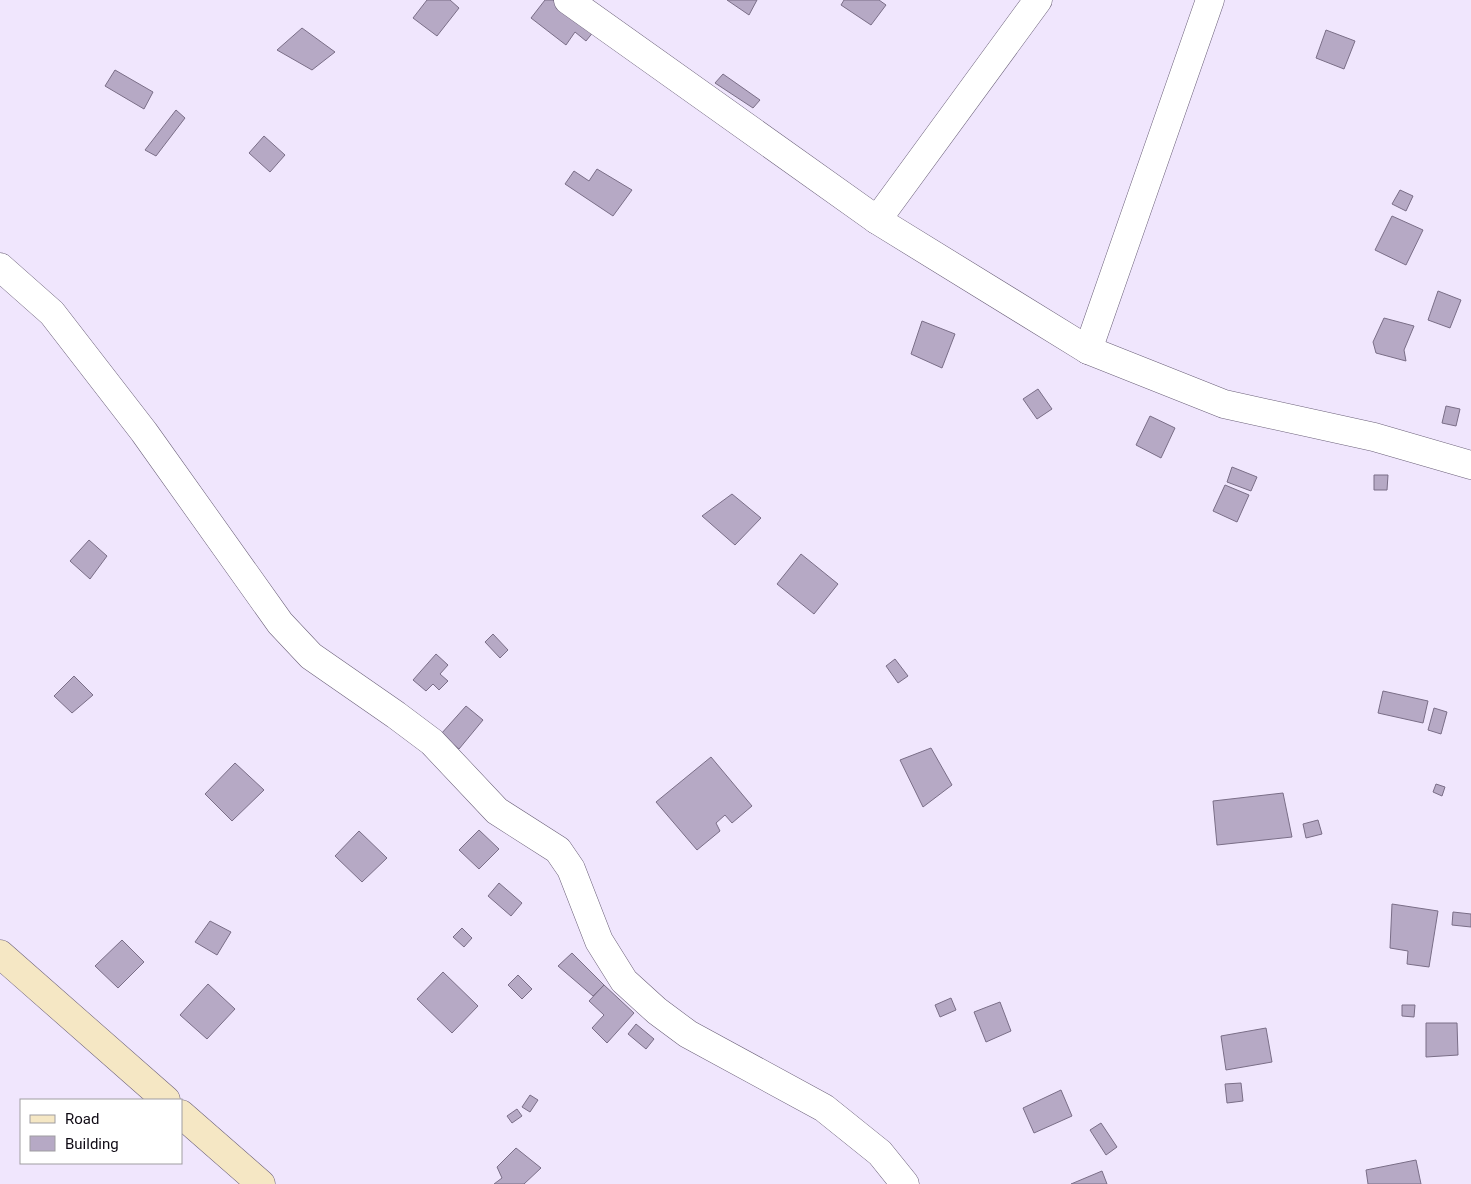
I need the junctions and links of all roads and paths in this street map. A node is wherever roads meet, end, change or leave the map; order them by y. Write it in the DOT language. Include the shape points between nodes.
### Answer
graph roads {
  1 [pos="568,0"];
  2 [pos="1038,0"];
  3 [pos="1210,0"];
  4 [pos="877,220"];
  5 [pos="0,267"];
  6 [pos="1088,350"];
  7 [pos="1471,465"];
  8 [pos="0,954"];
  9 [pos="165,1099"];
  10 [pos="182,1115"];
  11 [pos="261,1184"];
  12 [pos="905,1184"];
  1 -- 4 [label="street"];
  2 -- 4 [label="street"];
  3 -- 6 [label="street"];
  4 -- 6 [label="street"];
  5 -- 12 [label="street" via="52,313 144,432 280,623 311,656 432,742 497,811 558,850 571,869 598,941 624,981 688,1034 824,1108 880,1153"];
  6 -- 7 [label="street" via="1224,404 1374,437"];
  8 -- 9 [label="main road"];
  10 -- 11 [label="main road"];
}
